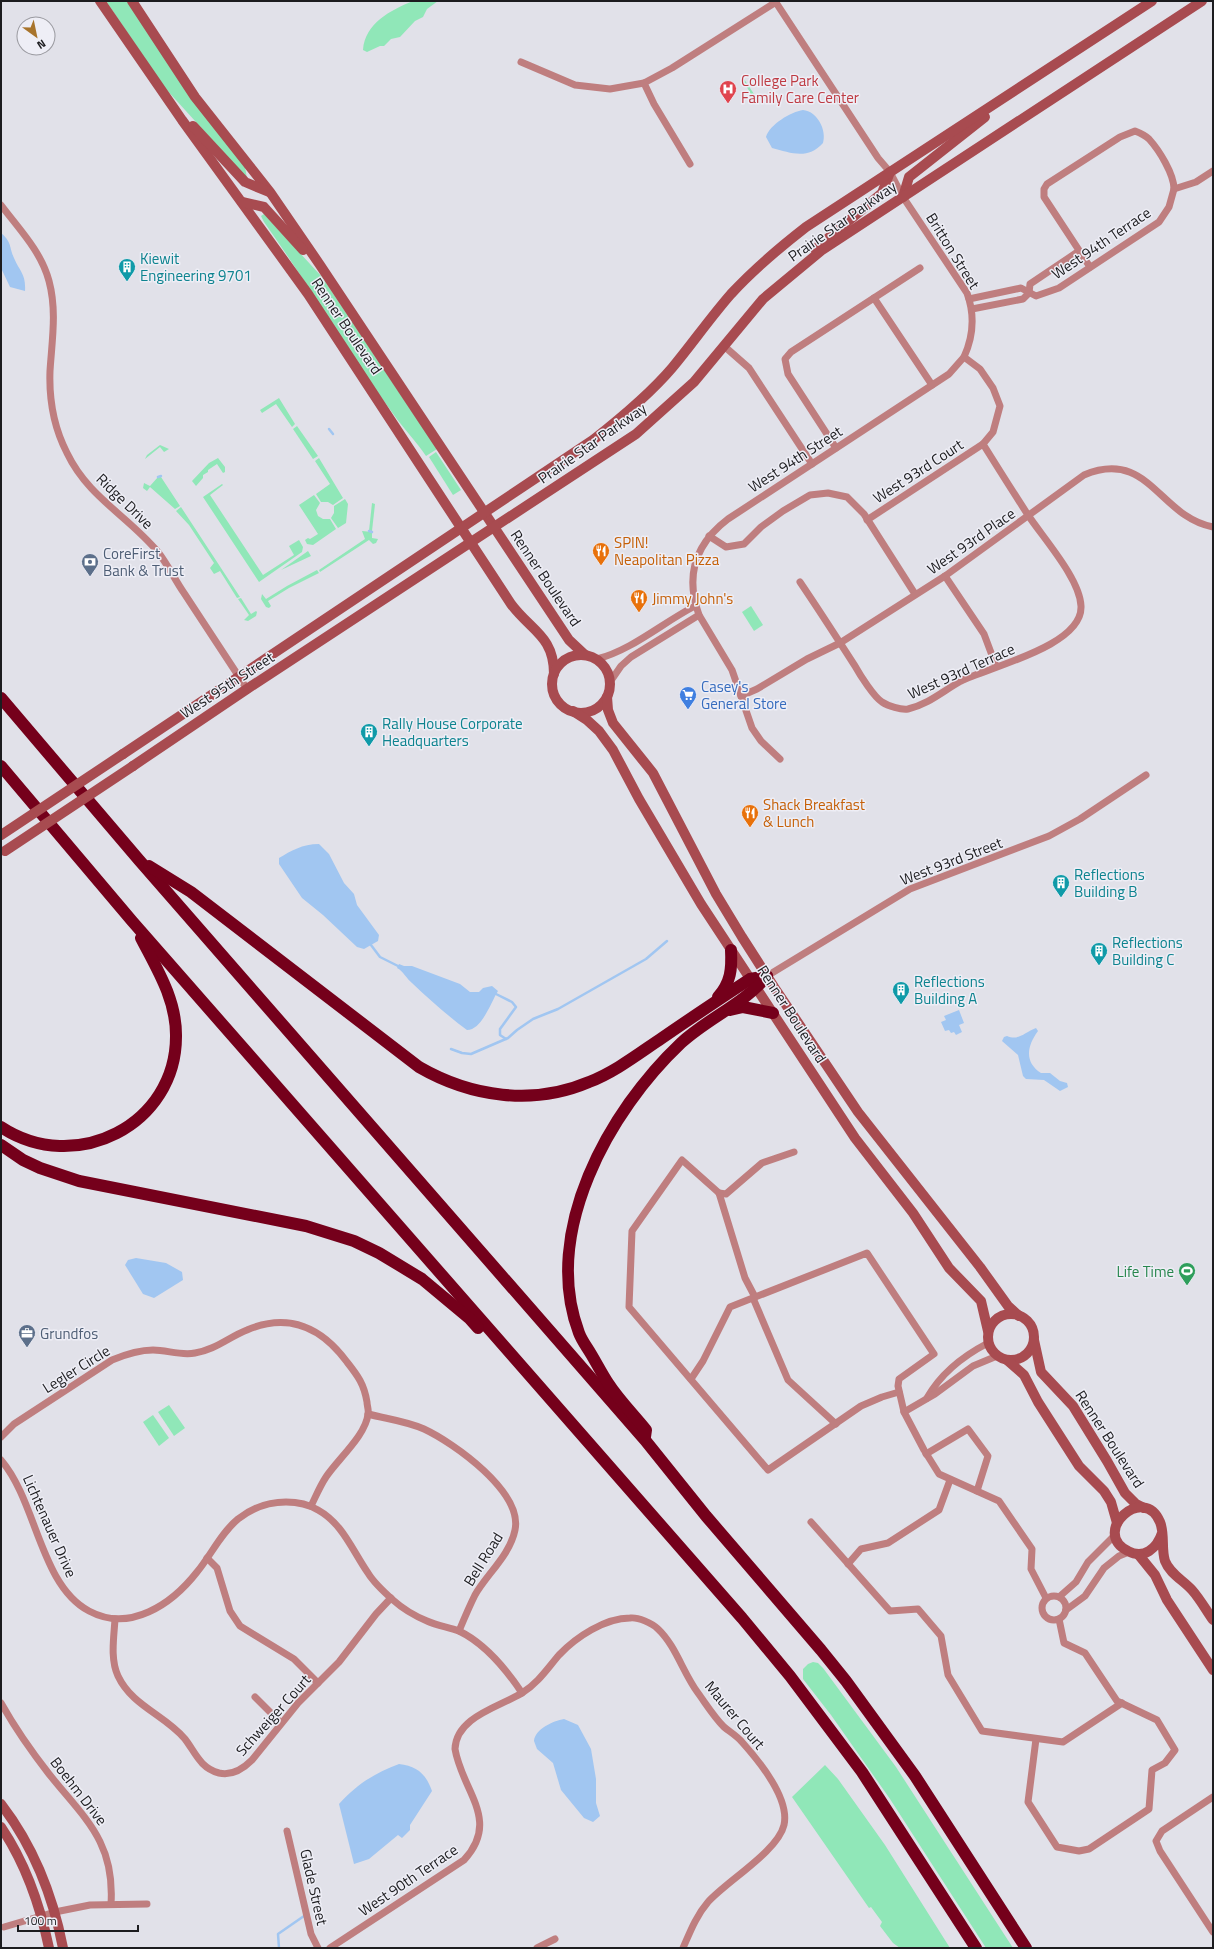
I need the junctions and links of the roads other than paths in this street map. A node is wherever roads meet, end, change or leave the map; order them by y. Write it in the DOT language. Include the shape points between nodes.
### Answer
graph roads {
  1 [pos="100,1"];
  2 [pos="132,1"];
  3 [pos="776,1"];
  4 [pos="1152,1"];
  5 [pos="1202,1"];
  6 [pos="521,62"];
  7 [pos="1037,76"];
  8 [pos="644,83"];
  9 [pos="162,92"];
  10 [pos="690,164"];
  11 [pos="1213,171"];
  12 [pos="890,172"];
  13 [pos="1174,189"];
  14 [pos="270,192"];
  15 [pos="903,197"];
  16 [pos="242,202"];
  17 [pos="1,205"];
  18 [pos="1079,251"];
  19 [pos="1090,267"];
  20 [pos="920,268"];
  21 [pos="329,278"];
  22 [pos="786,279"];
  23 [pos="1029,293"];
  24 [pos="874,298"];
  25 [pos="969,299"];
  26 [pos="972,309"];
  27 [pos="724,346"];
  28 [pos="964,357"];
  29 [pos="932,385"];
  30 [pos="983,444"];
  31 [pos="836,448"];
  32 [pos="812,464"];
  33 [pos="483,512"];
  34 [pos="1029,516"];
  35 [pos="867,520"];
  36 [pos="461,527"];
  37 [pos="493,527"];
  38 [pos="1213,527"];
  39 [pos="709,536"];
  40 [pos="471,543"];
  41 [pos="945,576"];
  42 [pos="800,582"];
  43 [pos="914,594"];
  44 [pos="696,606"];
  45 [pos="699,615"];
  46 [pos="840,643"];
  47 [pos="585,655"];
  48 [pos="597,659"];
  49 [pos="996,666"];
  50 [pos="554,674"];
  51 [pos="238,675"];
  52 [pos="610,682"];
  53 [pos="247,689"];
  54 [pos="741,696"];
  55 [pos="607,697"];
  56 [pos="1,698"];
  57 [pos="573,711"];
  58 [pos="780,759"];
  59 [pos="1,766"];
  60 [pos="1146,775"];
  61 [pos="1,834"];
  62 [pos="3,852"];
  63 [pos="139,860"];
  64 [pos="132,921"];
  65 [pos="731,950"];
  66 [pos="767,976"];
  67 [pos="753,983"];
  68 [pos="711,1005"];
  69 [pos="723,1012"];
  70 [pos="773,1013"];
  71 [pos="1,1127"];
  72 [pos="1,1145"];
  73 [pos="794,1152"];
  74 [pos="719,1193"];
  75 [pos="754,1298"];
  76 [pos="1019,1316"];
  77 [pos="988,1331"];
  78 [pos="1034,1340"];
  79 [pos="988,1342"];
  80 [pos="509,1352"];
  81 [pos="997,1356"];
  82 [pos="1007,1360"];
  83 [pos="691,1379"];
  84 [pos="899,1392"];
  85 [pos="927,1398"];
  86 [pos="904,1412"];
  87 [pos="368,1414"];
  88 [pos="836,1424"];
  89 [pos="1,1437"];
  90 [pos="645,1440"];
  91 [pos="926,1454"];
  92 [pos="1,1460"];
  93 [pos="950,1480"];
  94 [pos="977,1491"];
  95 [pos="311,1506"];
  96 [pos="1146,1508"];
  97 [pos="811,1522"];
  98 [pos="1117,1523"];
  99 [pos="1162,1533"];
  100 [pos="1116,1534"];
  101 [pos="1133,1553"];
  102 [pos="207,1558"];
  103 [pos="848,1564"];
  104 [pos="1059,1597"];
  105 [pos="391,1598"];
  106 [pos="1046,1598"];
  107 [pos="1066,1610"];
  108 [pos="115,1619"];
  109 [pos="1059,1619"];
  110 [pos="1213,1620"];
  111 [pos="460,1631"];
  112 [pos="1213,1670"];
  113 [pos="318,1683"];
  114 [pos="522,1693"];
  115 [pos="255,1697"];
  116 [pos="1,1703"];
  117 [pos="1122,1703"];
  118 [pos="281,1723"];
  119 [pos="1036,1739"];
  120 [pos="1213,1797"];
  121 [pos="1,1804"];
  122 [pos="1,1827"];
  123 [pos="288,1831"];
  124 [pos="111,1904"];
  125 [pos="146,1904"];
  126 [pos="55,1912"];
  127 [pos="42,1916"];
  128 [pos="4,1927"];
  129 [pos="1213,1932"];
  130 [pos="555,1939"];
  131 [pos="49,1948"];
  132 [pos="63,1948"];
  133 [pos="318,1948"];
  134 [pos="330,1948"];
  135 [pos="537,1948"];
  136 [pos="683,1948"];
  137 [pos="976,1948"];
  138 [pos="1026,1948"];
  1 -- 9 [label="main road, Renner Boulevard"];
  2 -- 14 [label="main road, Renner Boulevard" via="196,97"];
  3 -- 8 [label="street" via="664,73"];
  3 -- 12 [label="street, Britton Street" via="878,158"];
  4 -- 7 [label="main road, Prairie Star Parkway"];
  5 -- 15 [label="main road, Prairie Star Parkway"];
  6 -- 8 [label="street" via="575,85 610,89"];
  7 -- 12 [label="main road, Prairie Star Parkway"];
  7 -- 15 [label="main road" via="909,177"];
  8 -- 10 [label="street"];
  9 -- 14 [label="main road" via="245,182"];
  9 -- 16 [label="main road, Renner Boulevard"];
  11 -- 13 [label="street" via="1192,184"];
  12 -- 15 [label="street, Britton Street"];
  12 -- 22 [label="main road" via="882,193 820,243"];
  12 -- 33 [label="main road, Prairie Star Parkway" via="806,227 764,261 731,295 671,369 608,428"];
  13 -- 18 [label="street" via="1174,180 1149,139 1135,131 1126,133 1044,189 1044,197"];
  13 -- 19 [label="street, West 94th Terrace" via="1169,207 1158,222"];
  14 -- 21 [label="main road, Renner Boulevard"];
  15 -- 22 [label="main road, Prairie Star Parkway" via="822,250"];
  15 -- 25 [label="street, Britton Street"];
  16 -- 21 [label="main road" via="264,207"];
  16 -- 36 [label="main road, Renner Boulevard" via="308,294"];
  17 -- 51 [label="street, Ridge Drive" via="33,246 49,281 55,319 50,372 51,395 59,436 67,454 92,490 159,553"];
  18 -- 19 [label="street"];
  18 -- 23 [label="street, West 94th Terrace" via="1030,284"];
  19 -- 23 [label="street, West 94th Terrace" via="1051,292 1036,296"];
  20 -- 24 [label="street"];
  21 -- 33 [label="main road, Renner Boulevard"];
  22 -- 27 [label="main road, Prairie Star Parkway" via="751,313"];
  23 -- 25 [label="street, West 94th Terrace" via="1021,288"];
  23 -- 26 [label="street, West 94th Terrace" via="1023,299"];
  24 -- 29 [label="street"];
  24 -- 31 [label="street" via="791,352 786,359 788,374"];
  25 -- 26 [label="street, Britton Street"];
  26 -- 28 [label="street, Britton Street" via="972,334"];
  27 -- 32 [label="street" via="749,368"];
  27 -- 37 [label="main road, Prairie Star Parkway" via="694,382 636,434"];
  28 -- 29 [label="street, West 94th Street" via="949,374"];
  28 -- 30 [label="street" via="980,369 993,388 1000,406 993,432"];
  29 -- 31 [label="street, West 94th Street"];
  30 -- 34 [label="street"];
  30 -- 35 [label="street, West 93rd Court"];
  31 -- 32 [label="street, West 94th Street"];
  32 -- 39 [label="street, West 94th Street" via="728,519"];
  33 -- 36 [label="main road, Prairie Star Parkway"];
  33 -- 37 [label="main road, Renner Boulevard"];
  34 -- 38 [label="street, West 93rd Place" via="1084,475 1111,468 1136,475 1187,517"];
  34 -- 41 [label="street, West 93rd Place"];
  34 -- 49 [label="street, West 93rd Terrace" via="1073,580 1081,599 1081,609 1074,626 1058,639 1030,654"];
  35 -- 39 [label="street" via="846,497 828,493 810,495 782,511 760,527 744,544 726,547"];
  35 -- 43 [label="street"];
  36 -- 40 [label="main road, Renner Boulevard"];
  36 -- 51 [label="main road, West 95th Street"];
  37 -- 40 [label="main road, Prairie Star Parkway"];
  37 -- 47 [label="main road, Renner Boulevard" via="569,640"];
  39 -- 44 [label="street, West 94th Street" via="701,547 694,565"];
  40 -- 50 [label="main road, Renner Boulevard" via="516,611 550,647"];
  40 -- 53 [label="main road, West 95th Street"];
  41 -- 43 [label="street, West 93rd Place"];
  41 -- 49 [label="street" via="984,634"];
  42 -- 46 [label="street"];
  43 -- 46 [label="street, West 93rd Place"];
  44 -- 45 [label="street, West 94th Street"];
  44 -- 48 [label="street" via="669,619 620,652"];
  45 -- 52 [label="street" via="628,660"];
  45 -- 54 [label="street, West 94th Street" via="725,656"];
  46 -- 49 [label="street, West 93rd Terrace" via="881,702 897,708 906,709 927,703 961,682"];
  46 -- 54 [label="street, West 93rd Place" via="807,659 757,690"];
  47 -- 48 [label="main road"];
  47 -- 50 [label="main road" via="567,659"];
  48 -- 52 [label="main road" via="606,668"];
  50 -- 57 [label="main road" via="554,694 562,705"];
  51 -- 53 [label="street, Ridge Drive"];
  51 -- 61 [label="main road, West 95th Street, bridge"];
  52 -- 55 [label="main road"];
  53 -- 62 [label="main road, West 95th Street, bridge"];
  54 -- 58 [label="street, West 94th Street" via="752,728 761,741"];
  55 -- 57 [label="main road" via="593,710"];
  55 -- 66 [label="main road, Renner Boulevard" via="613,723 652,773 716,894"];
  56 -- 63 [label="highway"];
  57 -- 65 [label="main road, Renner Boulevard" via="588,720 614,750 637,795"];
  59 -- 64 [label="highway"];
  60 -- 66 [label="street, West 93rd Street" via="1050,836 910,889"];
  63 -- 68 [label="highway" via="191,892 419,1067 437,1077 480,1092 535,1095 573,1088 589,1082 629,1060"];
  63 -- 90 [label="highway"];
  64 -- 71 [label="highway" via="166,985 175,1020 174,1060 158,1097 143,1115 123,1130 111,1137 88,1144 62,1147 49,1145"];
  64 -- 80 [label="highway"];
  65 -- 67 [label="main road, Renner Boulevard"];
  65 -- 68 [label="highway" via="730,979"];
  66 -- 67 [label="highway"];
  66 -- 76 [label="main road, Renner Boulevard" via="858,1112 1008,1306"];
  67 -- 68 [label="highway"];
  67 -- 69 [label="highway"];
  67 -- 70 [label="main road, Renner Boulevard"];
  69 -- 70 [label="highway" via="743,1007"];
  69 -- 90 [label="highway" via="705,1023 677,1047 624,1109 596,1160 585,1187 573,1230 568,1279 573,1315 580,1335 608,1383 646,1430"];
  70 -- 77 [label="main road, Renner Boulevard" via="855,1138 913,1213 939,1255 981,1301"];
  72 -- 80 [label="highway" via="23,1160 73,1179 306,1226 354,1241 422,1279 470,1319 494,1346"];
  73 -- 74 [label="street" via="762,1163 726,1194"];
  74 -- 75 [label="street" via="745,1278"];
  74 -- 83 [label="street" via="682,1160 632,1231 629,1307"];
  75 -- 83 [label="street" via="730,1307"];
  75 -- 84 [label="street" via="867,1253 934,1354 899,1379"];
  75 -- 88 [label="street" via="788,1380"];
  76 -- 77 [label="main road" via="1012,1314 1000,1317"];
  76 -- 78 [label="main road" via="1032,1327"];
  77 -- 79 [label="main road"];
  78 -- 82 [label="main road" via="1024,1356"];
  78 -- 96 [label="main road, Renner Boulevard" via="1041,1372 1073,1406 1125,1493 1136,1504"];
  79 -- 81 [label="main road" via="990,1349"];
  79 -- 85 [label="street" via="953,1366"];
  80 -- 137 [label="highway" via="630,1488 790,1676 888,1811"];
  81 -- 82 [label="main road"];
  81 -- 85 [label="street" via="973,1366"];
  82 -- 98 [label="main road" via="1024,1375 1079,1466 1108,1496"];
  83 -- 88 [label="street" via="768,1470"];
  84 -- 86 [label="street"];
  84 -- 88 [label="street" via="861,1406"];
  85 -- 86 [label="street"];
  86 -- 91 [label="street"];
  87 -- 89 [label="street, Legler Circle" via="364,1386 334,1346 312,1330 288,1322 248,1329 213,1348 196,1353 152,1350 124,1355 112,1360 14,1424"];
  87 -- 95 [label="street" via="358,1435 326,1477"];
  87 -- 111 [label="street, Bell Road" via="413,1424 453,1445 481,1468 512,1507 515,1519 512,1538 476,1595"];
  90 -- 138 [label="highway" via="706,1516 821,1650 868,1711 915,1776"];
  91 -- 93 [label="street" via="939,1474"];
  91 -- 94 [label="street" via="968,1429 988,1456"];
  92 -- 108 [label="street, Lichtenauer Drive" via="14,1477 59,1582 78,1605 98,1615"];
  93 -- 94 [label="street"];
  93 -- 103 [label="street" via="939,1510 888,1544 861,1550"];
  94 -- 106 [label="street" via="999,1501 1032,1549 1031,1569"];
  95 -- 102 [label="street, Lichtenauer Drive" via="282,1502 253,1509 234,1523"];
  95 -- 105 [label="street, Lichtenauer Drive" via="326,1515 342,1530 369,1575"];
  96 -- 98 [label="main road" via="1130,1509"];
  96 -- 99 [label="main road" via="1160,1521"];
  97 -- 103 [label="street"];
  98 -- 100 [label="main road"];
  99 -- 101 [label="main road" via="1159,1542 1149,1552"];
  99 -- 110 [label="main road" via="1167,1565 1175,1576 1192,1590"];
  100 -- 101 [label="main road" via="1120,1544"];
  100 -- 104 [label="street" via="1088,1562 1076,1582"];
  101 -- 107 [label="street" via="1119,1556 1104,1568 1085,1596"];
  101 -- 112 [label="main road" via="1155,1575 1167,1600"];
  102 -- 108 [label="street, Lichtenauer Drive" via="189,1582 164,1604 136,1618"];
  102 -- 113 [label="street" via="217,1568 230,1611 240,1626 294,1659"];
  103 -- 119 [label="street" via="890,1611 918,1609 940,1636 948,1675 982,1730"];
  104 -- 106 [label="street"];
  104 -- 107 [label="street"];
  105 -- 111 [label="street, Lichtenauer Drive" via="428,1622"];
  105 -- 113 [label="street, Schweiger Court" via="339,1662"];
  106 -- 109 [label="street" via="1041,1608 1043,1615 1048,1619"];
  107 -- 109 [label="street" via="1064,1616"];
  108 -- 118 [label="street, Schweiger Court" via="114,1659 123,1685 144,1708 178,1731 205,1766 218,1773 236,1772 244,1768"];
  109 -- 117 [label="street" via="1064,1643 1085,1653 1117,1701"];
  111 -- 114 [label="street, Lichtenauer Drive" via="495,1658"];
  113 -- 118 [label="street, Schweiger Court"];
  114 -- 134 [label="street, West 90th Terrace" via="473,1719 462,1728 456,1739 456,1755 479,1814 480,1835 474,1850 464,1860"];
  114 -- 136 [label="street, Maurer Court" via="535,1684 567,1647 589,1632 618,1619 632,1617 643,1621 656,1627 665,1637 706,1705 724,1727 741,1741 775,1786 785,1810 784,1825 777,1839 708,1902 694,1923"];
  115 -- 118 [label="street"];
  116 -- 124 [label="street, Boehm Drive" via="34,1754 82,1813 101,1841 112,1887"];
  117 -- 119 [label="street" via="1063,1742"];
  117 -- 119 [label="street" via="1157,1720 1175,1750 1165,1763 1152,1770 1149,1809 1089,1849 1078,1852 1057,1847 1028,1802"];
  120 -- 129 [label="street" via="1162,1831 1156,1841"];
  121 -- 126 [label="main road" via="34,1857"];
  122 -- 127 [label="main road" via="28,1876"];
  123 -- 133 [label="street, Glade Street" via="311,1934"];
  124 -- 125 [label="street"];
  124 -- 126 [label="street"];
  126 -- 127 [label="street"];
  126 -- 132 [label="main road"];
  127 -- 128 [label="street"];
  127 -- 131 [label="main road"];
  130 -- 135 [label="street"];
}
